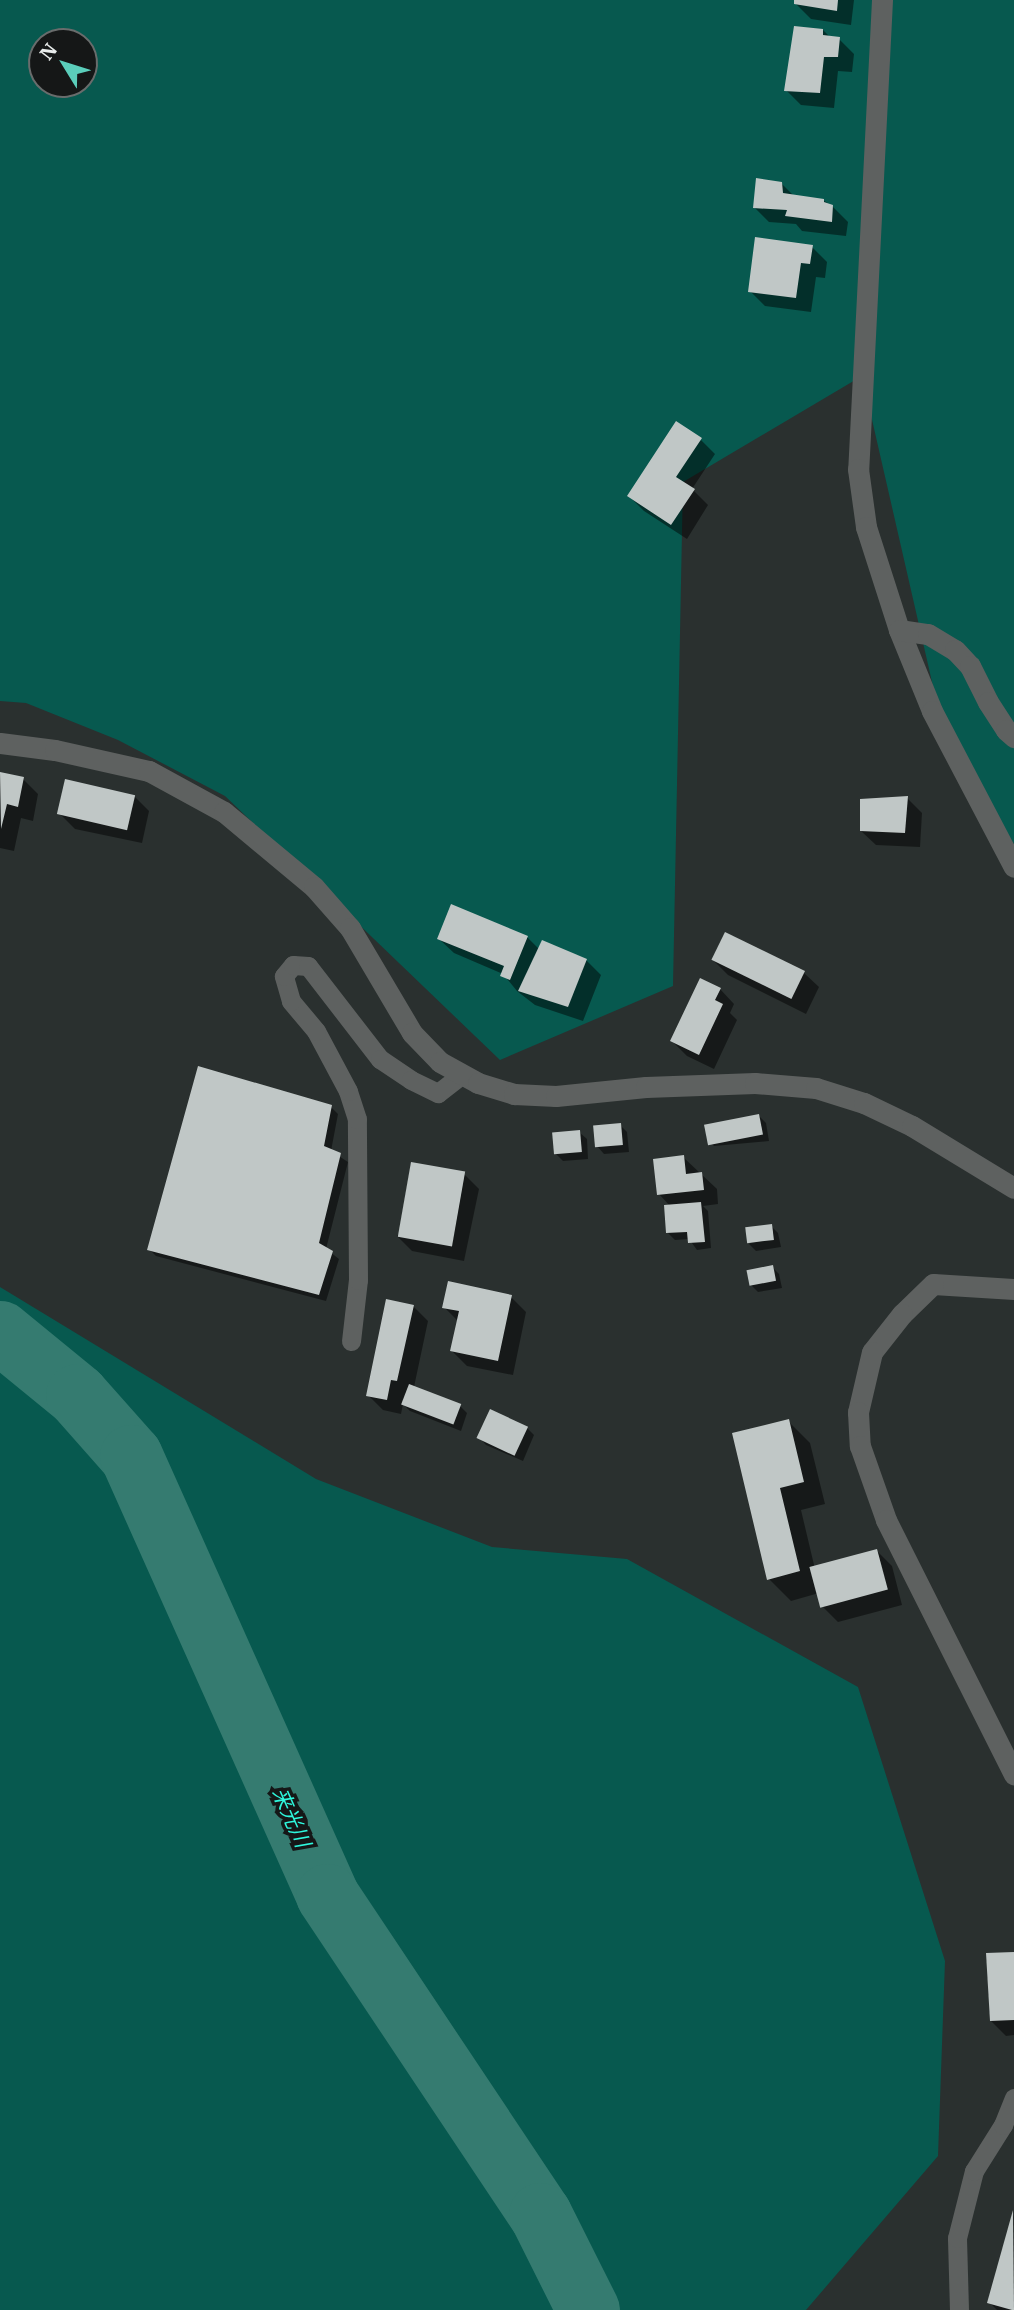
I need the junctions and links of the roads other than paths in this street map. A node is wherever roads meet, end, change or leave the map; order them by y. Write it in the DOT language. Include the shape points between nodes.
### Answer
graph roads {
  1 [pos="882,0"];
  2 [pos="899,630"];
  3 [pos="1014,737"];
  4 [pos="0,743"];
  5 [pos="1014,867"];
  6 [pos="462,1074"];
  7 [pos="1014,1188"];
  8 [pos="1014,1289"];
  9 [pos="351,1341"];
  10 [pos="1014,1775"];
  11 [pos="1014,2098"];
  12 [pos="959,2310"];
  1 -- 2 [label="street" via="858,469 866,527"];
  2 -- 3 [label="street" via="928,634 955,650"];
  2 -- 5 [label="street" via="932,711"];
  4 -- 6 [label="street" via="149,771 224,812 314,887 350,928 412,1033 440,1062"];
  6 -- 7 [label="street" via="514,1094 556,1096 755,1083 816,1088 912,1126"];
  6 -- 9 [label="lane" via="438,1093 411,1080 380,1059 309,966 293,965 284,976 291,1001 316,1031 348,1091 356,1119 358,1280"];
  8 -- 10 [label="street" via="933,1284 872,1352 858,1412 860,1446 886,1520"];
  11 -- 12 [label="lane" via="974,2171 957,2238"];
}
